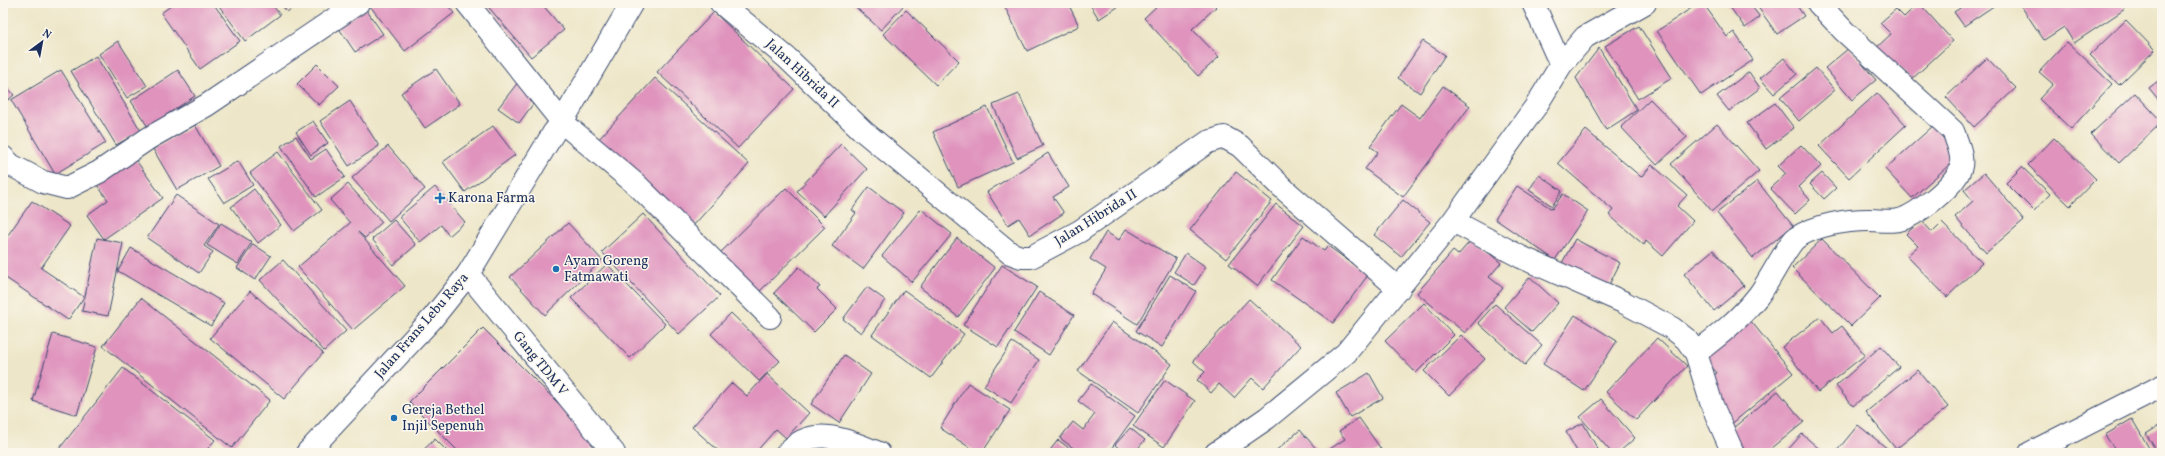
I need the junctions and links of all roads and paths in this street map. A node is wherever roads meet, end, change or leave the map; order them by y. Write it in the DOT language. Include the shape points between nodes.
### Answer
graph roads {
  1 [pos="358,3"];
  2 [pos="467,3"];
  3 [pos="632,3"];
  4 [pos="721,3"];
  5 [pos="1533,3"];
  6 [pos="1645,3"];
  7 [pos="1818,3"];
  8 [pos="1561,65"];
  9 [pos="562,122"];
  10 [pos="3,158"];
  11 [pos="1453,221"];
  12 [pos="468,274"];
  13 [pos="1398,289"];
  14 [pos="770,317"];
  15 [pos="1696,353"];
  16 [pos="2162,386"];
  17 [pos="307,453"];
  18 [pos="614,453"];
  19 [pos="787,453"];
  20 [pos="879,453"];
  21 [pos="1216,453"];
  22 [pos="1733,453"];
  23 [pos="2030,453"];
  1 -- 10 [label="street" via="207,105 148,138 99,172 67,188 43,182 11,166"];
  2 -- 9 [label="street"];
  3 -- 9 [label="street, Jalan Frans Lebu Raya"];
  4 -- 13 [label="street, Jalan Hibrida II" via="787,58 863,131 1010,253 1030,257 1080,231 1208,142 1224,137 1240,146 1286,191"];
  5 -- 8 [label="street"];
  6 -- 8 [label="street" via="1585,37"];
  7 -- 15 [label="street" via="1844,31 1953,131 1961,154 1961,167 1951,183 1925,206 1899,220 1859,220 1810,231 1795,239 1758,296 1728,328"];
  8 -- 11 [label="street" via="1536,106"];
  9 -- 12 [label="street, Jalan Frans Lebu Raya"];
  9 -- 14 [label="street" via="638,186"];
  11 -- 13 [label="street"];
  11 -- 15 [label="street" via="1521,257 1623,302 1672,328 1686,339"];
  12 -- 17 [label="street, Jalan Frans Lebu Raya" via="432,319"];
  12 -- 18 [label="street, Gang TDM V"];
  13 -- 21 [label="street" via="1346,353 1267,418"];
  15 -- 22 [label="street" via="1712,405"];
  16 -- 23 [label="street"];
  19 -- 20 [label="street" via="801,441 819,435 840,439"];
}
